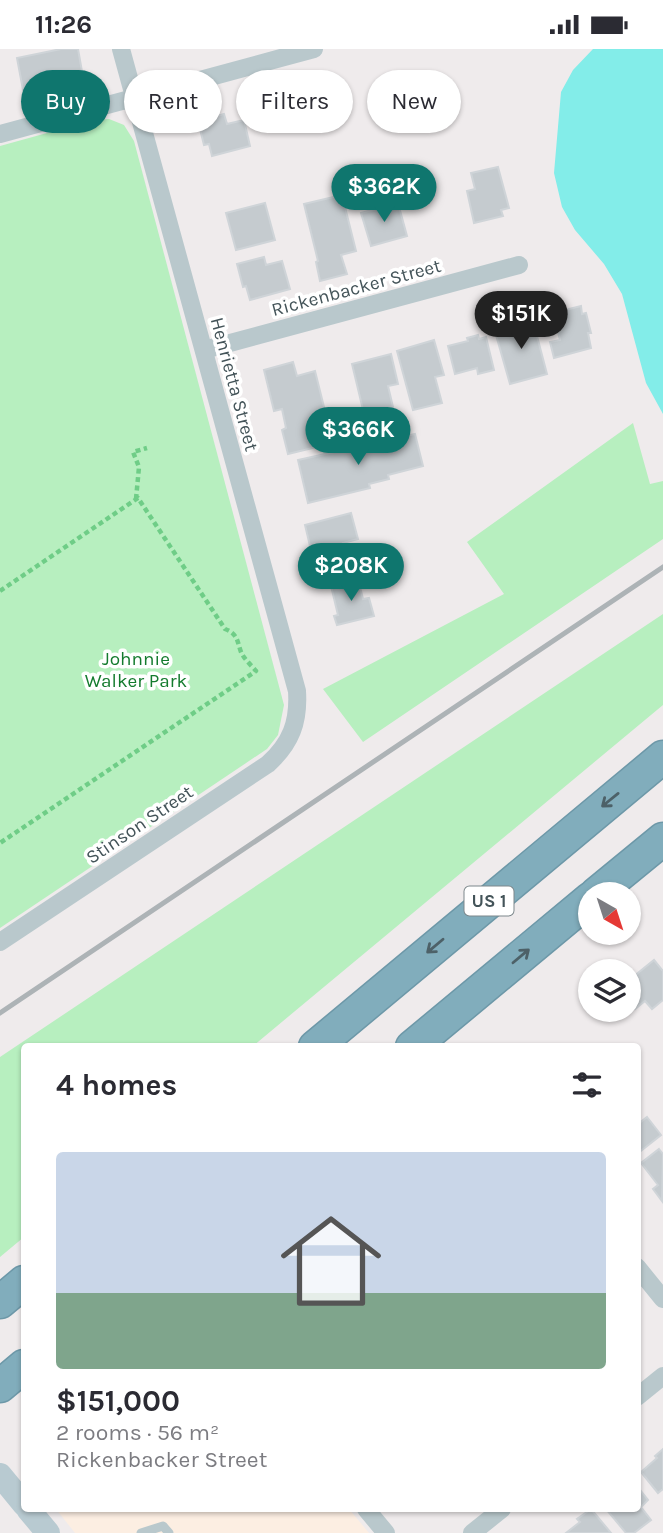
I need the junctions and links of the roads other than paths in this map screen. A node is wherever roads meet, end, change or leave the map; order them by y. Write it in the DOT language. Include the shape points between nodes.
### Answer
graph roads {
  1 [pos="121,49"];
  2 [pos="314,49"];
  3 [pos="127,70"];
  4 [pos="222,74"];
  5 [pos="124,100"];
  6 [pos="144,133"];
  7 [pos="0,134"];
  8 [pos="519,265"];
  9 [pos="204,350"];
  10 [pos="293,732"];
  11 [pos="663,757"];
  12 [pos="663,839"];
  13 [pos="611,882"];
  14 [pos="578,909"];
  15 [pos="0,942"];
  16 [pos="320,1043"];
  17 [pos="417,1043"];
  18 [pos="641,1272"];
  19 [pos="21,1284"];
  20 [pos="663,1299"];
  21 [pos="0,1302"];
  22 [pos="21,1368"];
  23 [pos="663,1376"];
  24 [pos="0,1386"];
  25 [pos="641,1395"];
  26 [pos="0,1475"];
  27 [pos="21,1500"];
  28 [pos="30,1512"];
  29 [pos="368,1512"];
  30 [pos="498,1512"];
  31 [pos="48,1533"];
  32 [pos="141,1533"];
  33 [pos="169,1533"];
  34 [pos="386,1533"];
  35 [pos="472,1533"];
  1 -- 3 [label="street, Henrietta Street"];
  2 -- 4 [label="street"];
  5 -- 7 [label="street"];
  6 -- 9 [label="street, Henrietta Street"];
  8 -- 9 [label="street, Rickenbacker Street"];
  9 -- 10 [label="street, Henrietta Street" via="297,691 299,712"];
  10 -- 15 [label="street, Stinson Street" via="268,764"];
  11 -- 16 [label="highway, US 1, one-way"];
  12 -- 13 [label="highway"];
  17 -- 14 [label="highway, one-way"];
  18 -- 20 [label="street"];
  19 -- 21 [label="highway"];
  22 -- 24 [label="highway"];
  23 -- 25 [label="street"];
  26 -- 27 [label="street"];
  28 -- 31 [label="street"];
  29 -- 34 [label="street"];
  30 -- 35 [label="street"];
  32 -- 33 [label="lane" via="163,1526"];
}
